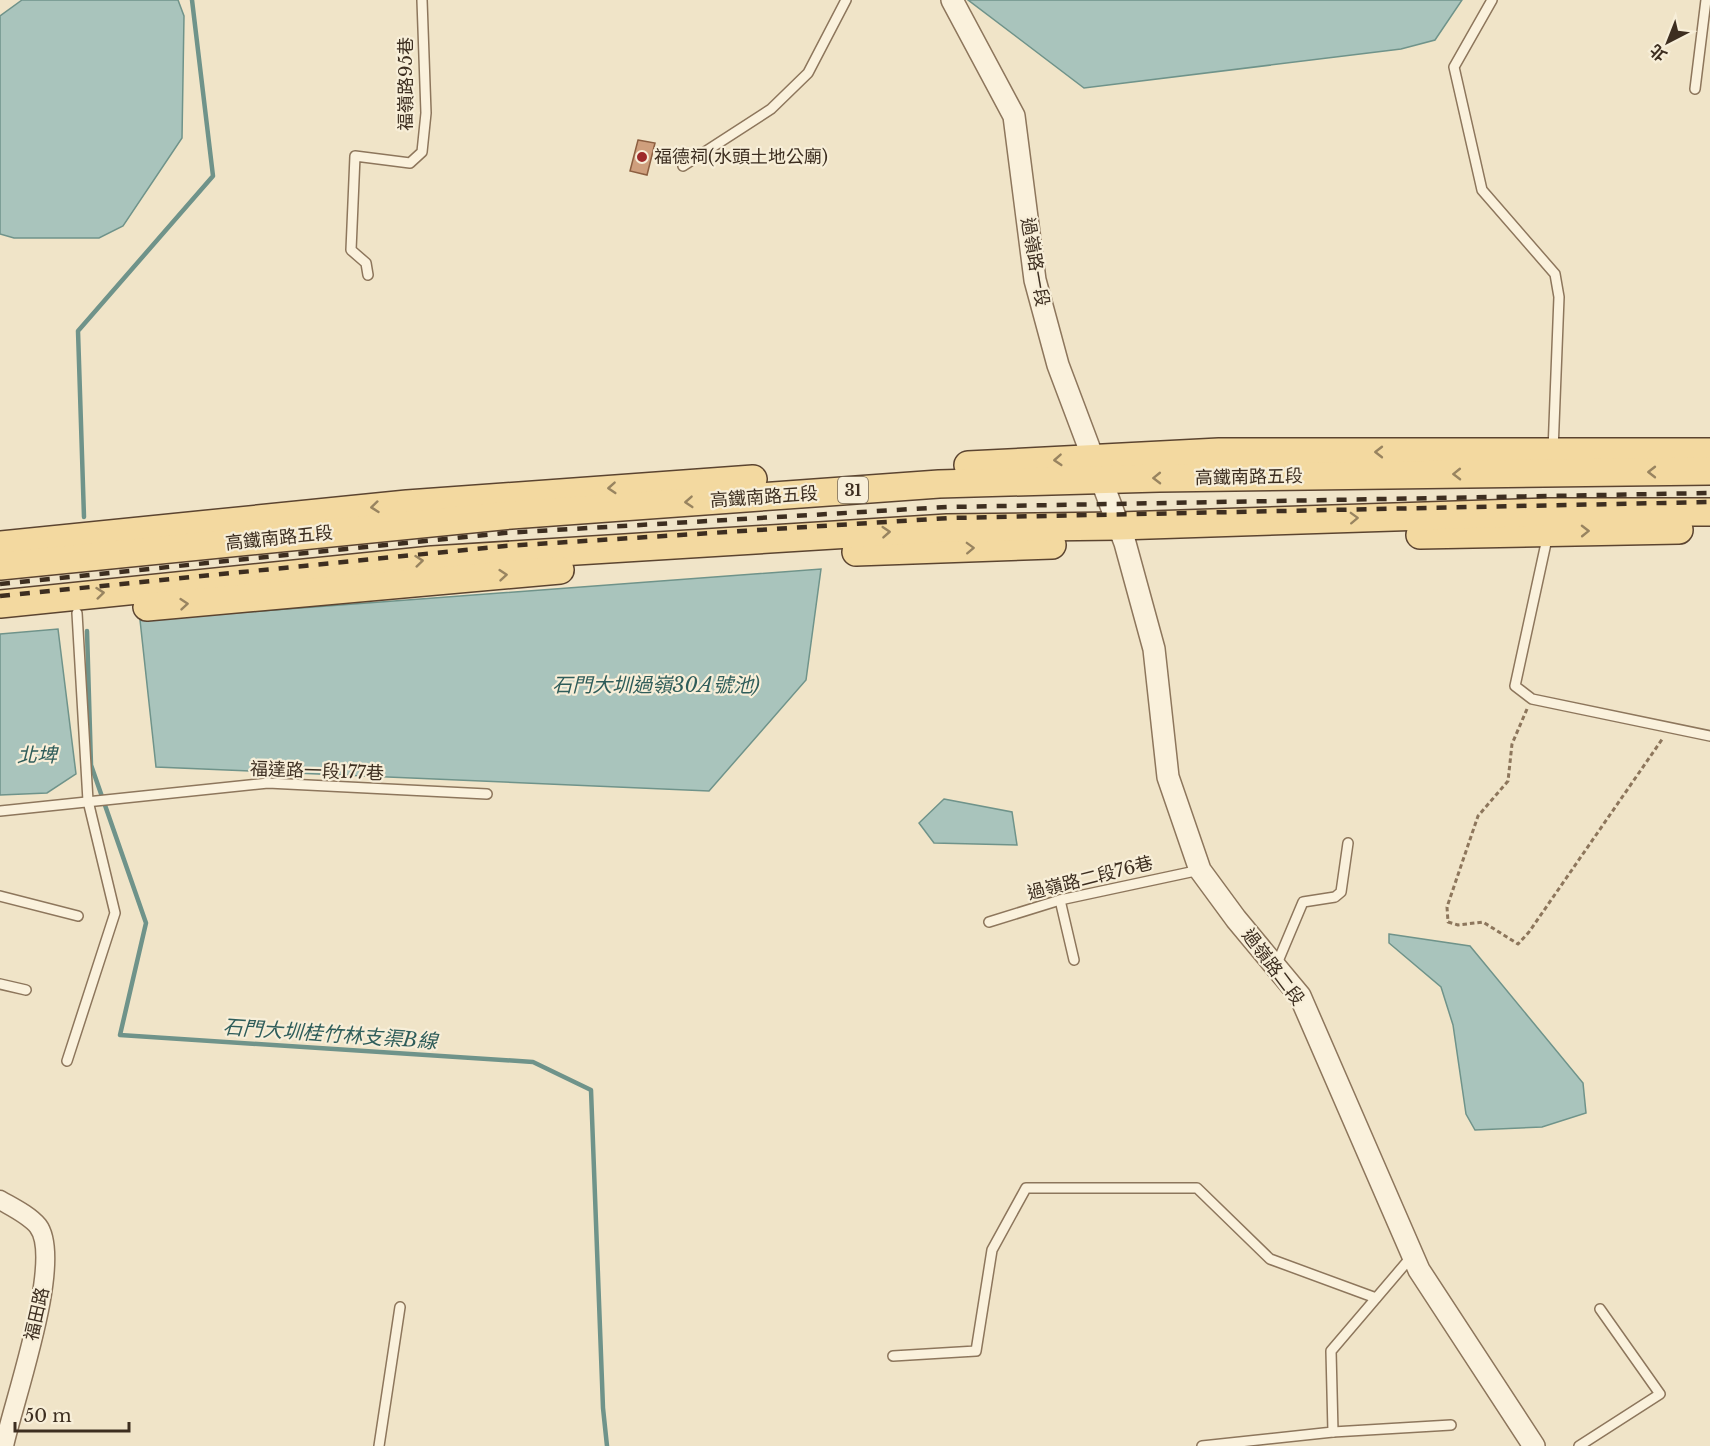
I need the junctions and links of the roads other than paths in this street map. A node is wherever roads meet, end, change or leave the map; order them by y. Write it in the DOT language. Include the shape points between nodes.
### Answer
graph roads {
  1 [pos="422,0"];
  2 [pos="846,0"];
  3 [pos="952,0"];
  4 [pos="1492,0"];
  5 [pos="1706,0"];
  6 [pos="1695,89"];
  7 [pos="683,166"];
  8 [pos="368,275"];
  9 [pos="1553,451"];
  10 [pos="1710,452"];
  11 [pos="1096,468"];
  12 [pos="1710,471"];
  13 [pos="407,504"];
  14 [pos="1710,512"];
  15 [pos="511,515"];
  16 [pos="1395,517"];
  17 [pos="1710,530"];
  18 [pos="1549,532"];
  19 [pos="1483,533"];
  20 [pos="1122,534"];
  21 [pos="0,545"];
  22 [pos="0,566"];
  23 [pos="323,571"];
  24 [pos="238,599"];
  25 [pos="0,604"];
  26 [pos="77,613"];
  27 [pos="0,621"];
  28 [pos="1710,736"];
  29 [pos="487,794"];
  30 [pos="92,800"];
  31 [pos="0,811"];
  32 [pos="1348,843"];
  33 [pos="1200,870"];
  34 [pos="0,896"];
  35 [pos="1060,900"];
  36 [pos="78,916"];
  37 [pos="989,922"];
  38 [pos="1074,960"];
  39 [pos="1276,966"];
  40 [pos="0,984"];
  41 [pos="26,990"];
  42 [pos="67,1061"];
  43 [pos="0,1200"];
  44 [pos="1413,1255"];
  45 [pos="1376,1298"];
  46 [pos="400,1308"];
  47 [pos="1600,1309"];
  48 [pos="893,1356"];
  49 [pos="1451,1425"];
  50 [pos="1333,1432"];
  51 [pos="3,1440"];
  52 [pos="379,1446"];
  53 [pos="1202,1446"];
  54 [pos="1534,1446"];
  55 [pos="1579,1446"];
  1 -- 8 [label="lane, 福嶺路95巷" via="426,112 422,152 410,163 356,156 351,250 366,263"];
  2 -- 7 [label="lane" via="808,73 771,109"];
  3 -- 11 [label="street, 過嶺路一段" via="1014,116 1035,280 1058,365"];
  4 -- 9 [label="lane" via="1454,67 1482,190 1555,274 1559,297"];
  5 -- 6 [label="lane"];
  9 -- 10 [label="main road, 高鐵南路五段 / 31"];
  9 -- 11 [label="main road, 高鐵南路五段 / 31, one-way" via="1219,452"];
  12 -- 11 [label="main road, 高鐵南路五段 / 31, one-way"];
  11 -- 13 [label="main road, 高鐵南路五段 / 31, one-way" via="573,490"];
  11 -- 15 [label="main road, 高鐵南路五段 / 31, one-way" via="939,484"];
  11 -- 20 [label="street, 過嶺路一段"];
  13 -- 15 [label="main road"];
  13 -- 21 [label="main road, 高鐵南路五段 / 31, one-way"];
  14 -- 16 [label="main road, 高鐵南路五段"];
  15 -- 22 [label="main road, 高鐵南路五段 / 31"];
  16 -- 19 [label="main road"];
  20 -- 16 [label="main road, 高鐵南路五段, one-way"];
  18 -- 17 [label="main road, 高鐵南路五段, one-way"];
  18 -- 19 [label="main road, 高鐵南路五段"];
  18 -- 28 [label="lane" via="1515,686 1532,699"];
  19 -- 20 [label="main road, 高鐵南路五段"];
  23 -- 20 [label="main road, 高鐵南路五段, one-way" via="432,560 947,528"];
  24 -- 20 [label="main road, 高鐵南路五段, one-way" via="776,554"];
  20 -- 33 [label="street, 過嶺路二段" via="1154,649 1168,777"];
  23 -- 24 [label="main road"];
  25 -- 23 [label="main road, 高鐵南路五段, one-way"];
  26 -- 24 [label="main road, 高鐵南路五段, one-way"];
  26 -- 27 [label="main road, 高鐵南路五段"];
  26 -- 30 [label="lane"];
  29 -- 30 [label="lane, 福達路一段177巷" via="268,783"];
  30 -- 31 [label="lane"];
  30 -- 42 [label="lane" via="115,913"];
  32 -- 39 [label="lane" via="1341,891 1335,897 1304,902"];
  33 -- 35 [label="lane, 過嶺路二段76巷"];
  33 -- 39 [label="street, 過嶺路二段"];
  34 -- 36 [label="lane"];
  35 -- 37 [label="lane, 過嶺路二段76巷"];
  35 -- 38 [label="lane"];
  39 -- 44 [label="street, 過嶺路二段" via="1300,996"];
  40 -- 41 [label="lane"];
  43 -- 51 [label="street, 福田路" via="38,1226 45,1284"];
  44 -- 45 [label="lane"];
  44 -- 54 [label="street, 過嶺路二段"];
  45 -- 48 [label="lane" via="1270,1259 1197,1188 1026,1188 992,1250 975,1351"];
  45 -- 50 [label="lane" via="1331,1350"];
  46 -- 52 [label="lane"];
  47 -- 55 [label="lane" via="1660,1394"];
  49 -- 50 [label="lane"];
  50 -- 53 [label="lane"];
}
